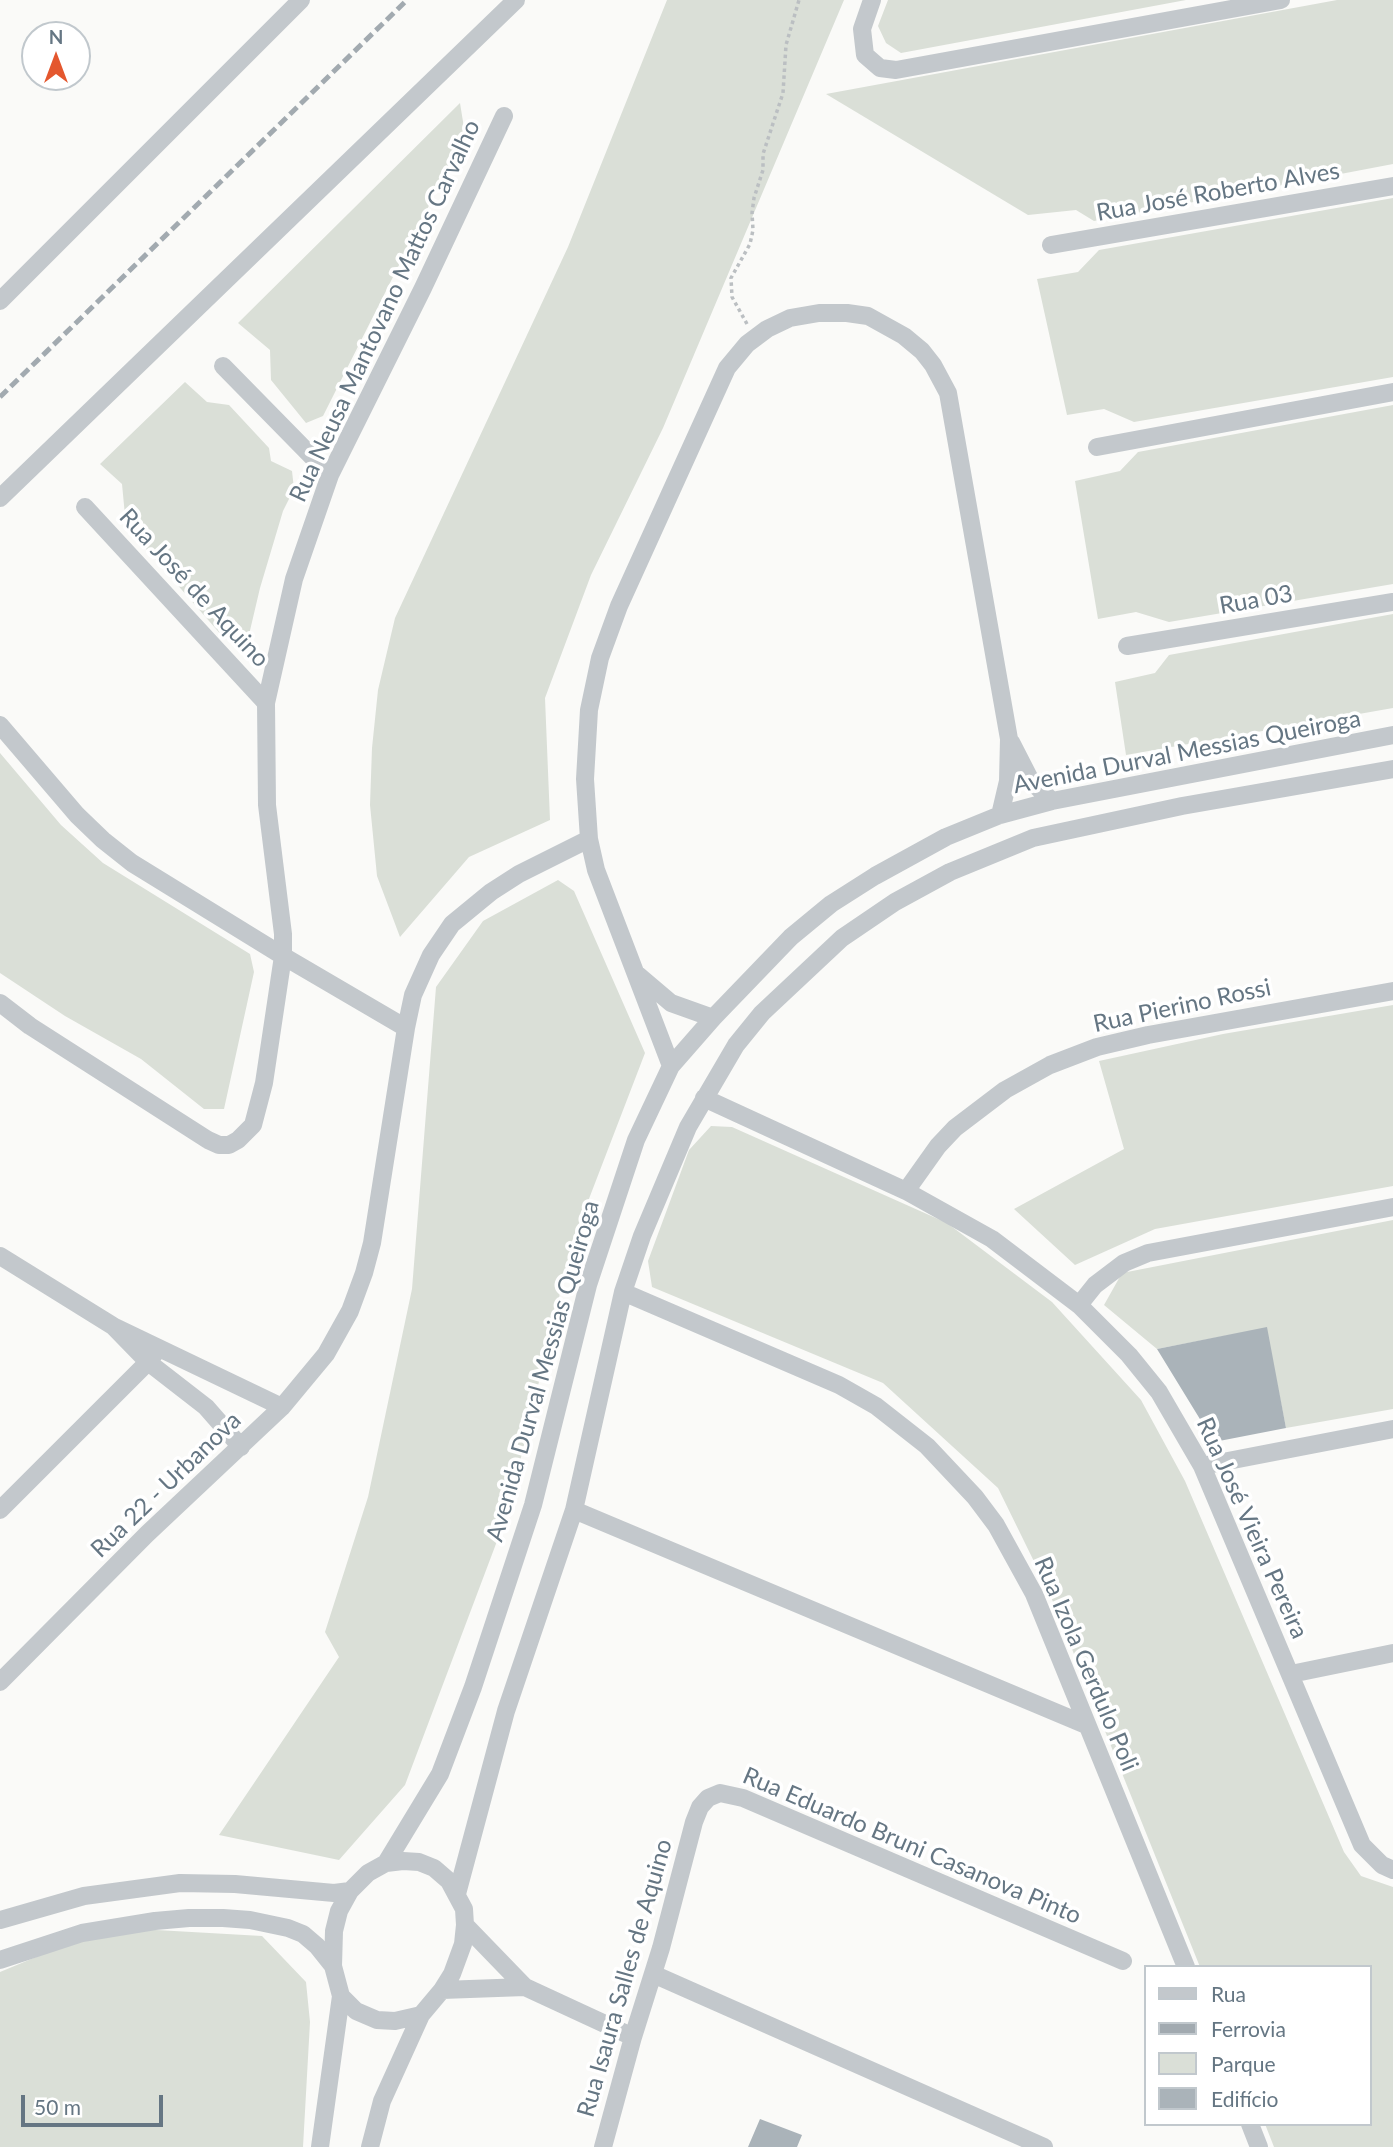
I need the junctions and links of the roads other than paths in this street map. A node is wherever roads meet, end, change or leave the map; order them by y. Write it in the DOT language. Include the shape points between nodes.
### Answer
graph roads {
  1 [pos="301,0"];
  2 [pos="516,0"];
  3 [pos="872,0"];
  4 [pos="1281,0"];
  5 [pos="503,116"];
  6 [pos="1393,187"];
  7 [pos="1051,245"];
  8 [pos="0,301"];
  9 [pos="223,366"];
  10 [pos="1393,392"];
  11 [pos="1097,447"];
  12 [pos="330,475"];
  13 [pos="0,498"];
  14 [pos="85,507"];
  15 [pos="1393,602"];
  16 [pos="1127,646"];
  17 [pos="266,703"];
  18 [pos="0,725"];
  19 [pos="1393,735"];
  20 [pos="1009,738"];
  21 [pos="1393,769"];
  22 [pos="1052,801"];
  23 [pos="1000,815"];
  24 [pos="589,839"];
  25 [pos="282,956"];
  26 [pos="635,973"];
  27 [pos="1393,990"];
  28 [pos="0,1003"];
  29 [pos="713,1018"];
  30 [pos="406,1028"];
  31 [pos="671,1066"];
  32 [pos="704,1098"];
  33 [pos="906,1191"];
  34 [pos="1393,1207"];
  35 [pos="0,1256"];
  36 [pos="623,1292"];
  37 [pos="1079,1305"];
  38 [pos="113,1325"];
  39 [pos="159,1347"];
  40 [pos="148,1362"];
  41 [pos="282,1407"];
  42 [pos="1393,1429"];
  43 [pos="242,1447"];
  44 [pos="1202,1466"];
  45 [pos="0,1510"];
  46 [pos="574,1510"];
  47 [pos="1393,1653"];
  48 [pos="1291,1674"];
  49 [pos="0,1682"];
  50 [pos="1086,1726"];
  51 [pos="694,1822"];
  52 [pos="386,1863"];
  53 [pos="1387,1867"];
  54 [pos="350,1891"];
  55 [pos="457,1894"];
  56 [pos="0,1920"];
  57 [pos="465,1925"];
  58 [pos="0,1960"];
  59 [pos="1123,1961"];
  60 [pos="1185,1965"];
  61 [pos="333,1966"];
  62 [pos="653,1974"];
  63 [pos="525,1987"];
  64 [pos="442,1990"];
  65 [pos="341,1996"];
  66 [pos="421,2015"];
  67 [pos="633,2037"];
  68 [pos="1251,2126"];
  69 [pos="320,2147"];
  70 [pos="370,2147"];
  71 [pos="603,2147"];
  72 [pos="1044,2147"];
  73 [pos="1259,2147"];
  1 -- 8 [label="street"];
  2 -- 13 [label="street"];
  3 -- 4 [label="street" via="862,29 862,46 870,61 896,70"];
  5 -- 12 [label="street, Rua Neusa Mantovano Mattos Carvalho"];
  6 -- 7 [label="street, Rua José Roberto Alves"];
  9 -- 12 [label="street"];
  10 -- 11 [label="street"];
  12 -- 17 [label="street, Rua Neusa Mantovano Mattos Carvalho" via="294,579"];
  14 -- 17 [label="street, Rua José de Aquino"];
  15 -- 16 [label="street, Rua 03"];
  17 -- 25 [label="street, Rua Neusa Mantovano Mattos Carvalho" via="267,805"];
  18 -- 25 [label="street" via="103,840 132,863"];
  19 -- 22 [label="street, Avenida Durval Messias Queiroga"];
  20 -- 22 [label="street" via="1031,781"];
  20 -- 23 [label="street" via="1008,781"];
  20 -- 24 [label="street" via="948,393 938,372 904,336 868,316 819,313 800,317 767,329 747,344 727,369 619,606 600,658 589,710"];
  21 -- 32 [label="street" via="1032,838 950,872 842,938 799,977 736,1045"];
  22 -- 23 [label="street, Avenida Durval Messias Queiroga"];
  23 -- 29 [label="street, Avenida Durval Messias Queiroga" via="946,837 831,904 791,937"];
  24 -- 26 [label="street"];
  24 -- 30 [label="street, Rua 22 - Urbanova" via="519,874 452,924 422,974"];
  25 -- 28 [label="street, Rua Neusa Mantovano Mattos Carvalho" via="259,1108 253,1125 229,1145 208,1140"];
  25 -- 30 [label="street"];
  26 -- 29 [label="street" via="671,1003"];
  26 -- 31 [label="street"];
  27 -- 33 [label="street, Rua Pierino Rossi" via="1148,1035 1050,1065 1005,1090 955,1128"];
  29 -- 31 [label="street, Avenida Durval Messias Queiroga"];
  30 -- 41 [label="street, Rua 22 - Urbanova" via="364,1273 326,1354"];
  31 -- 52 [label="street, Avenida Durval Messias Queiroga" via="636,1140 588,1285 533,1505 473,1687 440,1774"];
  32 -- 33 [label="street, Rua José Vieira Pereira"];
  32 -- 36 [label="street" via="672,1159"];
  33 -- 37 [label="street, Rua José Vieira Pereira" via="992,1239"];
  34 -- 37 [label="street" via="1148,1253 1124,1263 1095,1285"];
  35 -- 38 [label="street"];
  36 -- 46 [label="street"];
  36 -- 50 [label="street, Rua Izola Gerdulo Poli" via="839,1385 876,1405 927,1446 975,1497 1009,1547 1034,1594"];
  37 -- 44 [label="street, Rua José Vieira Pereira" via="1152,1382"];
  38 -- 39 [label="street"];
  38 -- 40 [label="street"];
  39 -- 40 [label="street"];
  39 -- 41 [label="street"];
  40 -- 43 [label="street" via="206,1407"];
  40 -- 45 [label="street"];
  41 -- 43 [label="street, Rua 22 - Urbanova"];
  42 -- 44 [label="street"];
  43 -- 49 [label="street, Rua 22 - Urbanova" via="147,1534"];
  44 -- 48 [label="street, Rua José Vieira Pereira"];
  46 -- 50 [label="street"];
  46 -- 55 [label="street" via="506,1711"];
  47 -- 48 [label="street"];
  48 -- 53 [label="street, Rua José Vieira Pereira" via="1357,1834 1371,1856"];
  50 -- 60 [label="street, Rua Izola Gerdulo Poli"];
  51 -- 59 [label="street, Rua Eduardo Bruni Casanova Pinto" via="708,1798 720,1793 743,1798"];
  51 -- 62 [label="street, Rua Isaura Salles de Aquino"];
  52 -- 54 [label="street"];
  52 -- 55 [label="street" via="419,1861 449,1881"];
  54 -- 56 [label="street" via="180,1883 84,1896"];
  54 -- 61 [label="street" via="336,1921"];
  55 -- 57 [label="street"];
  57 -- 63 [label="street"];
  57 -- 64 [label="street" via="463,1944"];
  58 -- 61 [label="street" via="82,1933 155,1921 223,1918 303,1934"];
  61 -- 65 [label="street"];
  62 -- 67 [label="street, Rua Isaura Salles de Aquino"];
  62 -- 72 [label="street"];
  63 -- 64 [label="street"];
  63 -- 67 [label="street"];
  64 -- 66 [label="street"];
  65 -- 66 [label="street" via="356,2011 377,2020"];
  65 -- 69 [label="street"];
  66 -- 70 [label="street" via="382,2101"];
  67 -- 71 [label="street, Rua Isaura Salles de Aquino"];
  68 -- 73 [label="street"];
}
